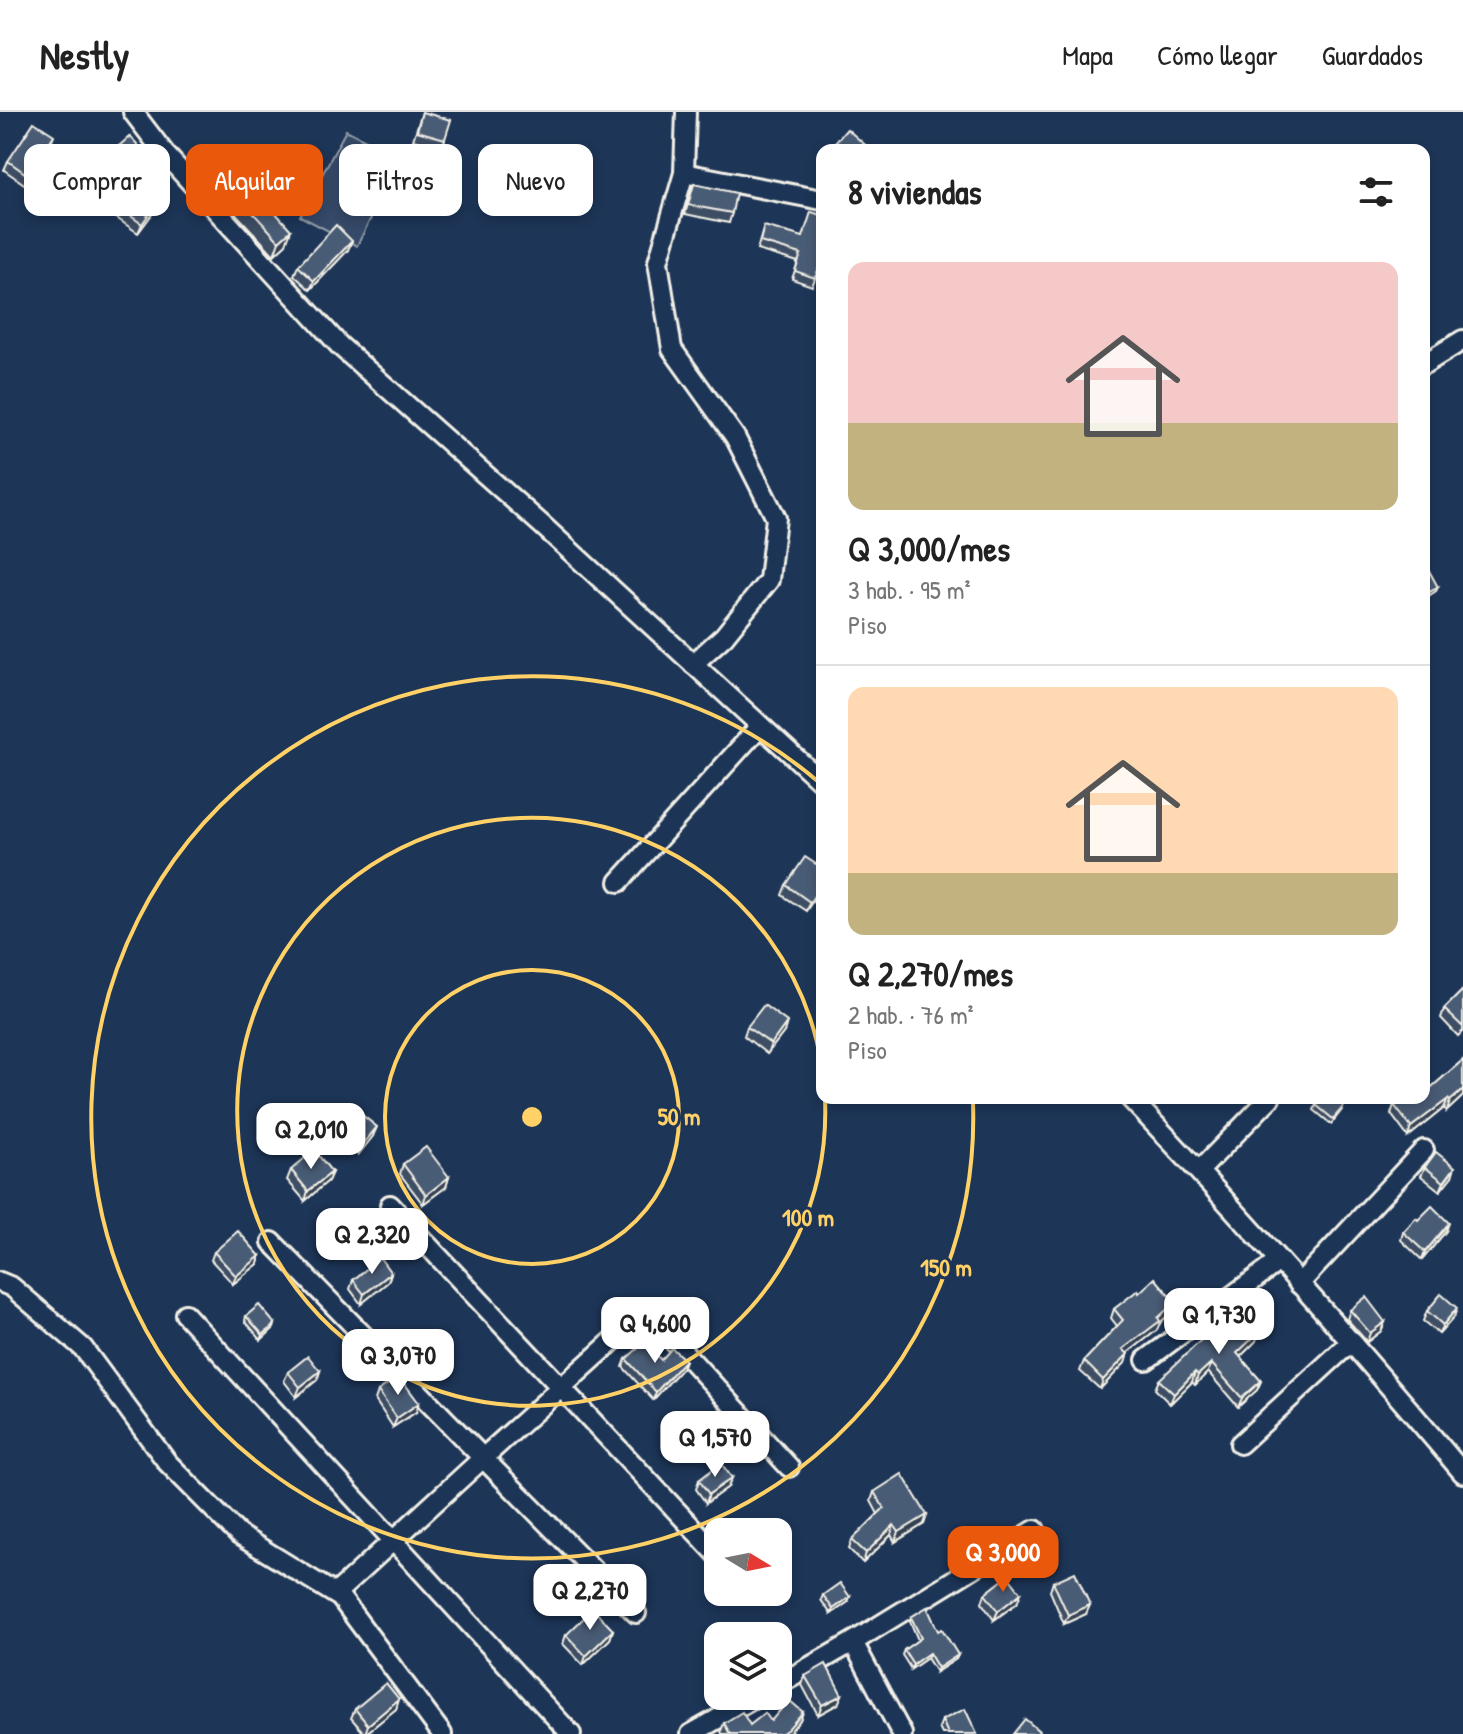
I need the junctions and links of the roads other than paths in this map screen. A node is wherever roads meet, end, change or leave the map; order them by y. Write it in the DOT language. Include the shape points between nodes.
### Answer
graph roads {
  1 [pos="133,112"];
  2 [pos="686,112"];
  3 [pos="684,173"];
  4 [pos="816,199"];
  5 [pos="1463,340"];
  6 [pos="1430,360"];
  7 [pos="693,664"];
  8 [pos="760,726"];
  9 [pos="816,777"];
  10 [pos="619,882"];
  11 [pos="1136,1104"];
  12 [pos="1264,1104"];
  13 [pos="1424,1150"];
  14 [pos="1199,1171"];
  15 [pos="390,1205"];
  16 [pos="272,1242"];
  17 [pos="1279,1261"];
  18 [pos="0,1282"];
  19 [pos="1299,1284"];
  20 [pos="185,1314"];
  21 [pos="1352,1341"];
  22 [pos="1146,1360"];
  23 [pos="561,1388"];
  24 [pos="1240,1444"];
  25 [pos="483,1458"];
  26 [pos="789,1467"];
  27 [pos="1463,1473"];
  28 [pos="1035,1530"];
  29 [pos="704,1540"];
  30 [pos="392,1542"];
  31 [pos="335,1594"];
  32 [pos="636,1613"];
  33 [pos="853,1642"];
  34 [pos="792,1677"];
  35 [pos="733,1710"];
  36 [pos="442,1734"];
  37 [pos="571,1734"];
  38 [pos="691,1734"];
  39 [pos="902,1734"];
  1 -- 7 [label="street" via="340,346"];
  2 -- 3 [label="street"];
  3 -- 4 [label="street"];
  3 -- 7 [label="street" via="658,262 672,349 735,437 776,518 769,580 724,636"];
  5 -- 6 [label="street"];
  7 -- 8 [label="street"];
  8 -- 9 [label="street"];
  8 -- 10 [label="street"];
  11 -- 14 [label="street"];
  12 -- 14 [label="street"];
  13 -- 19 [label="street"];
  14 -- 17 [label="street"];
  15 -- 23 [label="street"];
  16 -- 25 [label="street"];
  17 -- 19 [label="street"];
  17 -- 22 [label="street"];
  18 -- 31 [label="street" via="83,1348 167,1462 239,1535"];
  19 -- 21 [label="street"];
  20 -- 30 [label="street"];
  21 -- 24 [label="street"];
  21 -- 27 [label="street"];
  23 -- 25 [label="street"];
  23 -- 26 [label="street" via="646,1311"];
  23 -- 29 [label="street"];
  25 -- 30 [label="street"];
  25 -- 32 [label="street"];
  28 -- 33 [label="street"];
  30 -- 31 [label="street"];
  30 -- 37 [label="street"];
  31 -- 36 [label="street"];
  33 -- 34 [label="street"];
  33 -- 39 [label="street"];
  35 -- 38 [label="street"];
}
